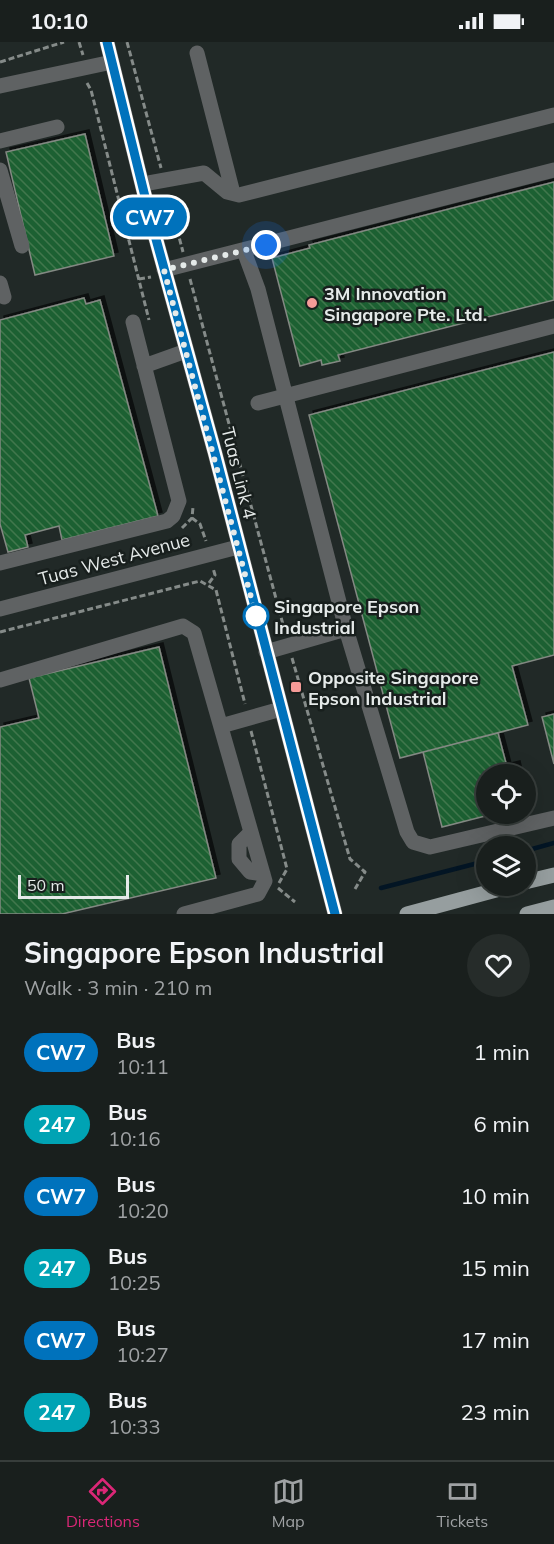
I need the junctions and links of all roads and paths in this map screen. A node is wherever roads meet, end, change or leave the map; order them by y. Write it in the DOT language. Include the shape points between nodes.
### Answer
graph roads {
  1 [pos="64,42"];
  2 [pos="107,42"];
  3 [pos="127,42"];
  4 [pos="197,53"];
  5 [pos="0,62"];
  6 [pos="112,62"];
  7 [pos="0,86"];
  8 [pos="92,90"];
  9 [pos="554,115"];
  10 [pos="57,127"];
  11 [pos="0,141"];
  12 [pos="0,170"];
  13 [pos="554,170"];
  14 [pos="164,180"];
  15 [pos="143,184"];
  16 [pos="233,193"];
  17 [pos="22,246"];
  18 [pos="244,251"];
  19 [pos="186,264"];
  20 [pos="164,270"];
  21 [pos="133,322"];
  22 [pos="554,326"];
  23 [pos="152,331"];
  24 [pos="186,351"];
  25 [pos="144,366"];
  26 [pos="285,396"];
  27 [pos="258,403"];
  28 [pos="191,497"];
  29 [pos="173,531"];
  30 [pos="238,547"];
  31 [pos="0,563"];
  32 [pos="1,605"];
  33 [pos="346,629"];
  34 [pos="288,646"];
  35 [pos="266,652"];
  36 [pos="0,680"];
  37 [pos="281,709"];
  38 [pos="221,726"];
  39 [pos="554,818"];
  40 [pos="554,874"];
  41 [pos="536,879"];
  42 [pos="355,888"];
  43 [pos="476,895"];
  44 [pos="554,907"];
  45 [pos="184,914"];
  46 [pos="335,914"];
  47 [pos="407,914"];
  48 [pos="528,914"];
  1 -- 5 [label="path"];
  2 -- 6 [label="street, Tuas Link 4"];
  3 -- 14 [label="path"];
  4 -- 16 [label="street"];
  6 -- 7 [label="street"];
  6 -- 15 [label="street, Tuas Link 4"];
  8 -- 23 [label="path"];
  9 -- 16 [label="street" via="239,195"];
  10 -- 11 [label="street"];
  12 -- 17 [label="street"];
  13 -- 18 [label="street"];
  14 -- 15 [label="street"];
  14 -- 16 [label="street" via="204,173"];
  14 -- 19 [label="path"];
  15 -- 20 [label="street, Tuas Link 4"];
  18 -- 19 [label="street"];
  18 -- 26 [label="street" via="258,289"];
  19 -- 20 [label="street"];
  19 -- 34 [label="path"];
  20 -- 24 [label="street, Tuas Link 4"];
  21 -- 25 [label="street"];
  22 -- 26 [label="street"];
  24 -- 25 [label="street"];
  24 -- 30 [label="street, Tuas Link 4"];
  25 -- 31 [label="street" via="179,501 173,516 167,521"];
  26 -- 27 [label="street"];
  26 -- 33 [label="street"];
  28 -- 29 [label="path" via="192,518 185,528"];
  30 -- 32 [label="street, Tuas West Avenue"];
  30 -- 35 [label="street, Tuas Link 4"];
  33 -- 34 [label="street"];
  33 -- 39 [label="street" via="413,842 430,847"];
  34 -- 35 [label="street"];
  34 -- 42 [label="path" via="350,860 365,872"];
  35 -- 37 [label="street, Tuas Link 4"];
  36 -- 38 [label="street" via="183,626 194,633"];
  37 -- 38 [label="street"];
  37 -- 46 [label="street, Tuas Link 4"];
  38 -- 45 [label="street" via="264,885 258,894"];
  40 -- 41 [label="main road"];
  43 -- 47 [label="main road"];
  44 -- 48 [label="main road"];
}
